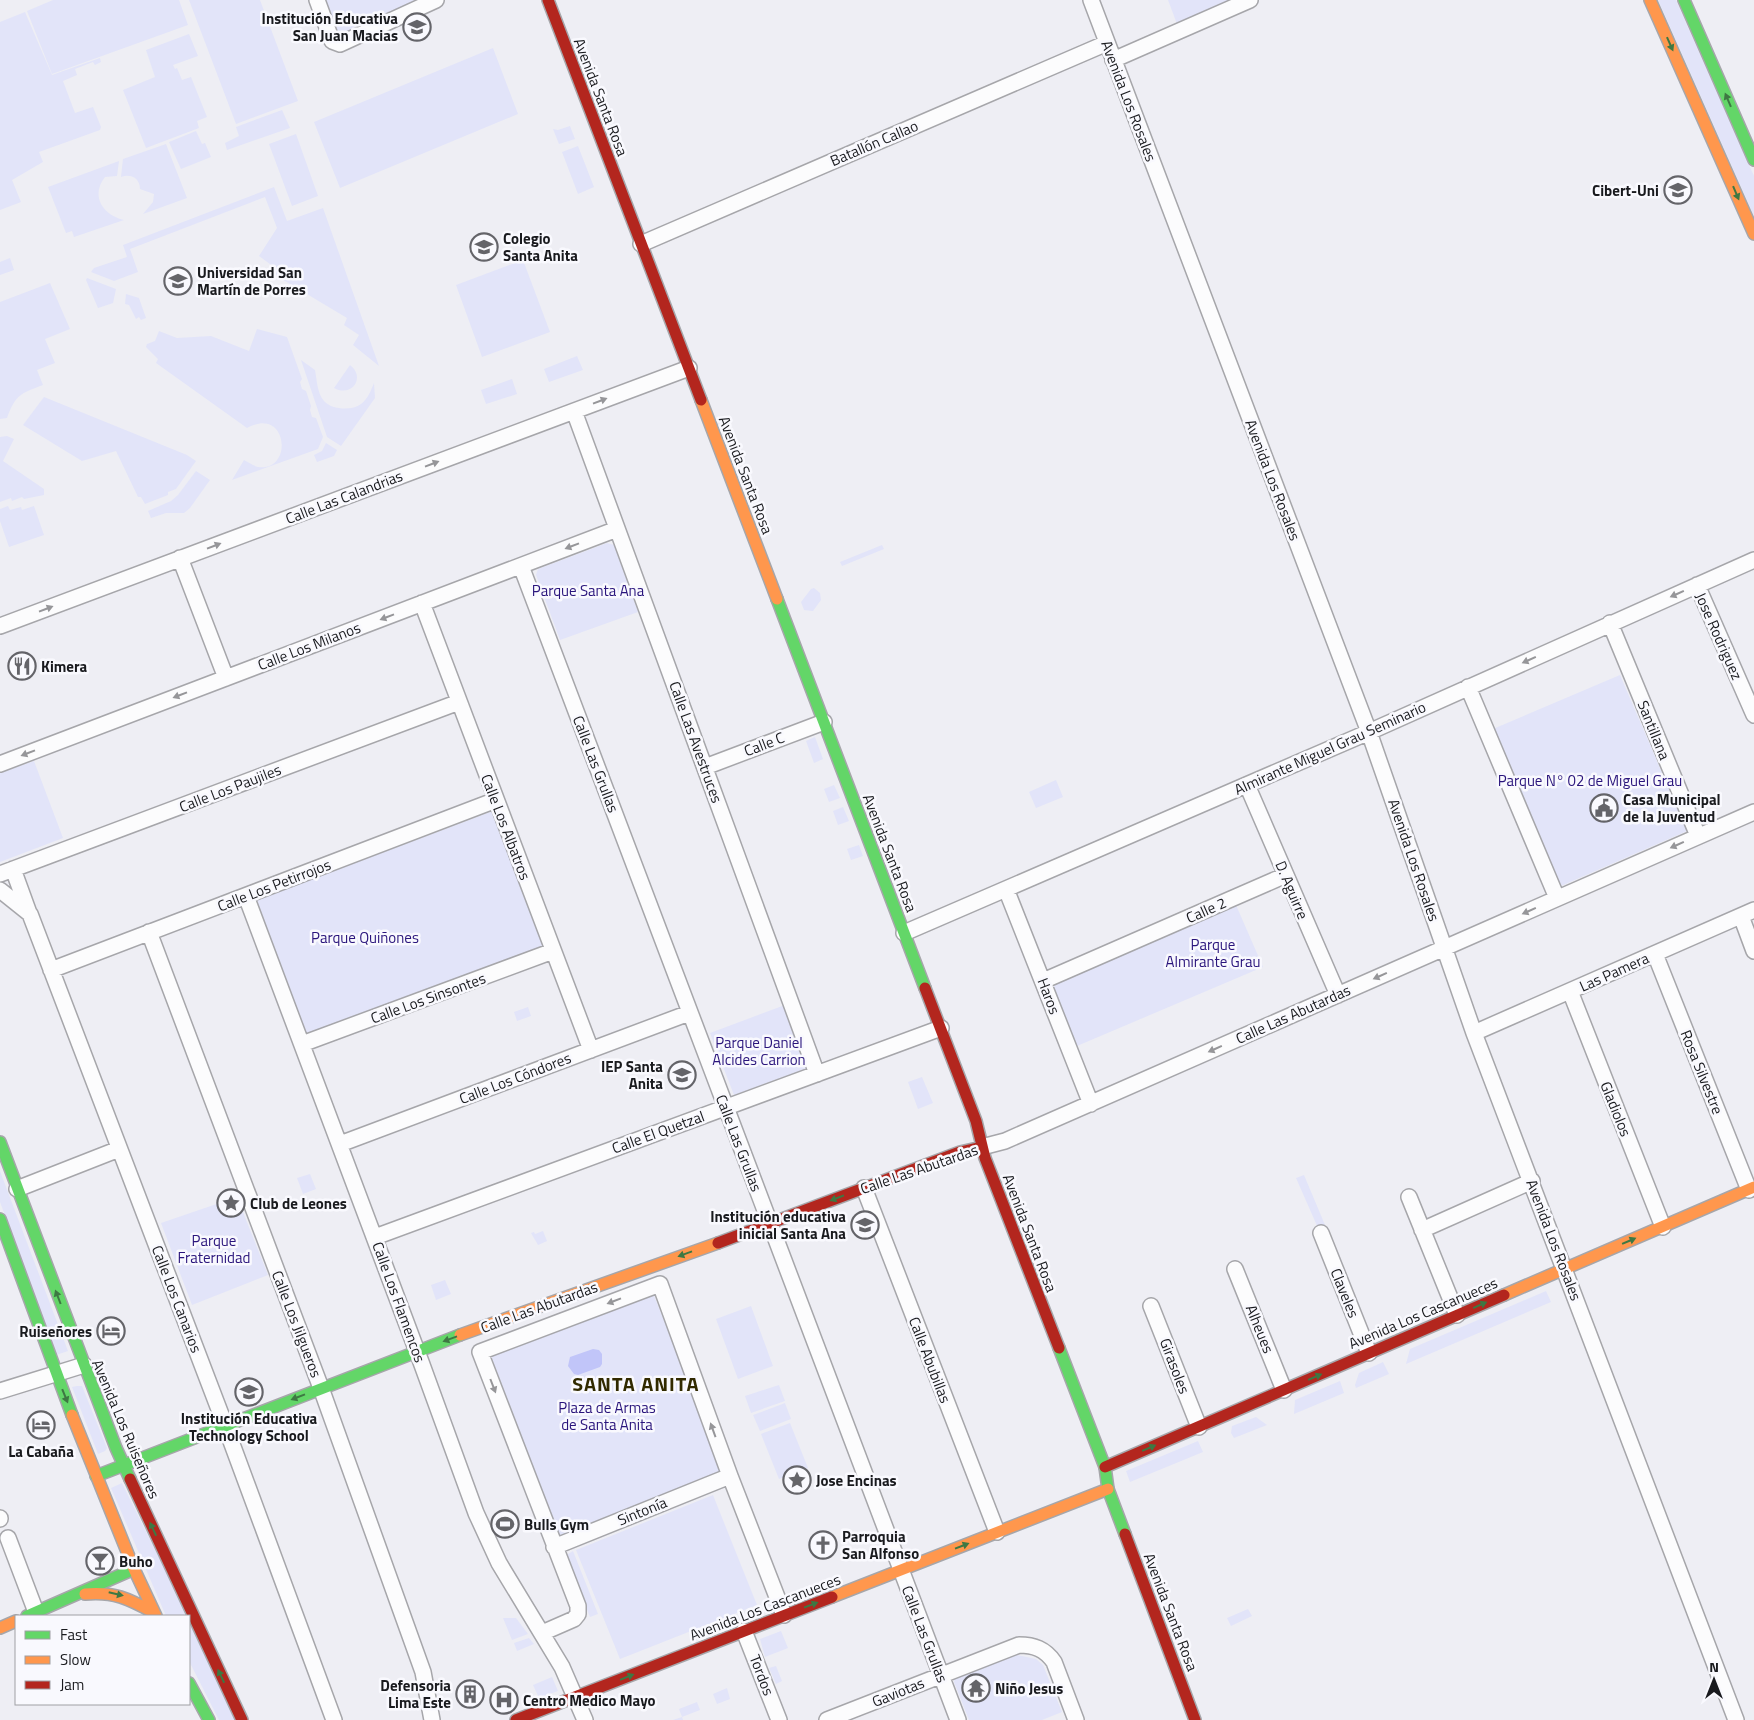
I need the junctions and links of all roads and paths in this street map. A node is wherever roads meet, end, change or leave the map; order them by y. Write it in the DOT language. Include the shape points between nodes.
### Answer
graph roads {
  1 [pos="317,0"];
  2 [pos="435,0"];
  3 [pos="548,0"];
  4 [pos="1091,0"];
  5 [pos="1250,0"];
  6 [pos="1650,0"];
  7 [pos="1684,0"];
  8 [pos="1107,43"];
  9 [pos="1113,60"];
  10 [pos="1754,122"];
  11 [pos="1740,128"];
  12 [pos="1754,160"];
  13 [pos="1754,234"];
  14 [pos="641,244"];
  15 [pos="689,368"];
  16 [pos="574,411"];
  17 [pos="617,529"];
  18 [pos="180,558"];
  19 [pos="1754,560"];
  20 [pos="521,566"];
  21 [pos="1697,585"];
  22 [pos="422,604"];
  23 [pos="1610,623"];
  24 [pos="0,626"];
  25 [pos="226,678"];
  26 [pos="1468,687"];
  27 [pos="459,702"];
  28 [pos="1754,715"];
  29 [pos="824,722"];
  30 [pos="1369,732"];
  31 [pos="0,764"];
  32 [pos="705,767"];
  33 [pos="1247,785"];
  34 [pos="496,800"];
  35 [pos="1754,812"];
  36 [pos="1698,836"];
  37 [pos="6,872"];
  38 [pos="1286,875"];
  39 [pos="1006,889"];
  40 [pos="0,890"];
  41 [pos="246,896"];
  42 [pos="1557,898"];
  43 [pos="1747,913"];
  44 [pos="30,914"];
  45 [pos="149,932"];
  46 [pos="904,933"];
  47 [pos="1444,948"];
  48 [pos="553,951"];
  49 [pos="1754,951"];
  50 [pos="1655,954"];
  51 [pos="51,970"];
  52 [pos="1043,981"];
  53 [pos="1570,991"];
  54 [pos="1338,995"];
  55 [pos="690,1013"];
  56 [pos="941,1028"];
  57 [pos="1474,1033"];
  58 [pos="302,1044"];
  59 [pos="590,1050"];
  60 [pos="817,1074"];
  61 [pos="1091,1104"];
  62 [pos="725,1107"];
  63 [pos="0,1142"];
  64 [pos="340,1144"];
  65 [pos="982,1147"];
  66 [pos="120,1149"];
  67 [pos="1532,1181"];
  68 [pos="864,1188"];
  69 [pos="1751,1188"];
  70 [pos="17,1189"];
  71 [pos="1409,1197"];
  72 [pos="0,1219"];
  73 [pos="769,1224"];
  74 [pos="1663,1227"];
  75 [pos="1422,1230"];
  76 [pos="1321,1233"];
  77 [pos="375,1237"];
  78 [pos="1565,1268"];
  79 [pos="1235,1269"];
  80 [pos="1151,1306"];
  81 [pos="1457,1315"];
  82 [pos="417,1351"];
  83 [pos="1369,1353"];
  84 [pos="84,1365"];
  85 [pos="56,1374"];
  86 [pos="321,1388"];
  87 [pos="1284,1390"];
  88 [pos="0,1392"];
  89 [pos="225,1425"];
  90 [pos="1198,1427"];
  91 [pos="124,1465"];
  92 [pos="1104,1467"];
  93 [pos="96,1476"];
  94 [pos="730,1476"];
  95 [pos="1108,1488"];
  96 [pos="997,1532"];
  97 [pos="8,1538"];
  98 [pos="554,1547"];
  99 [pos="134,1569"];
  100 [pos="900,1570"];
  101 [pos="74,1595"];
  102 [pos="31,1614"];
  103 [pos="154,1614"];
  104 [pos="784,1615"];
  105 [pos="15,1621"];
  106 [pos="0,1628"];
  107 [pos="744,1631"];
  108 [pos="542,1633"];
  109 [pos="940,1675"];
  110 [pos="190,1685"];
  111 [pos="576,1697"];
  112 [pos="209,1720"];
  113 [pos="242,1720"];
  114 [pos="334,1720"];
  115 [pos="432,1720"];
  116 [pos="516,1720"];
  117 [pos="585,1720"];
  118 [pos="779,1720"];
  119 [pos="826,1720"];
  120 [pos="958,1720"];
  121 [pos="1076,1720"];
  122 [pos="1195,1720"];
  123 [pos="1736,1720"];
  1 -- 2 [label="street" via="332,41 340,44"];
  3 -- 14 [label="street, Avenida Santa Rosa"];
  4 -- 8 [label="street, Avenida Los Rosales"];
  5 -- 9 [label="street"];
  6 -- 13 [label="street, one-way"];
  11 -- 7 [label="street, one-way"];
  8 -- 9 [label="street, Avenida Los Rosales"];
  8 -- 14 [label="street, Batallón Callao"];
  9 -- 30 [label="street, Avenida Los Rosales"];
  10 -- 11 [label="street"];
  11 -- 12 [label="street"];
  14 -- 15 [label="street, Avenida Santa Rosa"];
  16 -- 15 [label="street, Calle Las Calandrias, one-way"];
  15 -- 29 [label="street, Avenida Santa Rosa"];
  16 -- 17 [label="street, Calle Las Avestruces"];
  18 -- 16 [label="street, Calle Las Calandrias, one-way"];
  17 -- 20 [label="street, Calle Los Milanos, one-way"];
  17 -- 32 [label="street, Calle Las Avestruces"];
  24 -- 18 [label="street, Calle Las Calandrias, one-way"];
  18 -- 25 [label="street"];
  19 -- 21 [label="street, Almirante Miguel Grau Seminario"];
  20 -- 22 [label="street, Calle Los Milanos"];
  20 -- 55 [label="street, Calle Las Grullas"];
  21 -- 23 [label="street, Almirante Miguel Grau Seminario, one-way"];
  21 -- 28 [label="street, Jose Rodriguez"];
  22 -- 25 [label="street, Calle Los Milanos, one-way"];
  22 -- 27 [label="street, Calle Los Albatros"];
  23 -- 26 [label="street, Almirante Miguel Grau Seminario, one-way"];
  23 -- 36 [label="street, Santillana"];
  25 -- 31 [label="street, Calle Los Milanos, one-way"];
  26 -- 30 [label="street, Almirante Miguel Grau Seminario"];
  26 -- 42 [label="street"];
  27 -- 34 [label="street, Calle Los Albatros"];
  27 -- 37 [label="street, Calle Los Paujiles"];
  29 -- 32 [label="street, Calle C"];
  29 -- 46 [label="street, Avenida Santa Rosa"];
  30 -- 33 [label="street, Almirante Miguel Grau Seminario"];
  30 -- 47 [label="street, Avenida Los Rosales"];
  32 -- 60 [label="street, Calle Las Avestruces"];
  33 -- 38 [label="street, D. Aguirre"];
  33 -- 39 [label="street, Almirante Miguel Grau Seminario"];
  34 -- 41 [label="street, Calle Los Petirrojos"];
  34 -- 48 [label="street, Calle Los Albatros"];
  35 -- 36 [label="street, Calle Las Abutardas"];
  36 -- 42 [label="street, Calle Las Abutardas, one-way"];
  37 -- 44 [label="street, Calle Los Canarios"];
  38 -- 52 [label="street, Calle 2"];
  38 -- 54 [label="street, D. Aguirre"];
  39 -- 46 [label="street, Almirante Miguel Grau Seminario"];
  39 -- 52 [label="street, Haros"];
  40 -- 44 [label="street"];
  41 -- 45 [label="street, Calle Los Petirrojos"];
  41 -- 58 [label="street, Calle Los Flamencos"];
  42 -- 47 [label="street, Calle Las Abutardas, one-way"];
  43 -- 49 [label="street"];
  43 -- 50 [label="street, Las Pamera"];
  44 -- 51 [label="street, Calle Los Canarios"];
  45 -- 51 [label="street, Calle Los Petirrojos"];
  45 -- 86 [label="street, Calle Los Jilgueros"];
  46 -- 56 [label="street, Avenida Santa Rosa"];
  47 -- 54 [label="street, Calle Las Abutardas, one-way"];
  47 -- 57 [label="street, Avenida Los Rosales"];
  48 -- 58 [label="street, Calle Los Sinsontes"];
  48 -- 59 [label="street, Calle Los Albatros"];
  50 -- 53 [label="street, Las Pamera"];
  50 -- 69 [label="street, Rosa Silvestre"];
  51 -- 66 [label="street, Calle Los Canarios"];
  52 -- 61 [label="street, Haros"];
  53 -- 57 [label="street, Las Pamera"];
  53 -- 74 [label="street, Gladiolos"];
  54 -- 61 [label="street, Calle Las Abutardas, one-way"];
  55 -- 59 [label="street, Calle Los Cóndores"];
  55 -- 62 [label="street, Calle Las Grullas"];
  56 -- 60 [label="street, Calle El Quetzal"];
  56 -- 65 [label="street, Avenida Santa Rosa" via="980,1129"];
  57 -- 67 [label="street, Avenida Los Rosales"];
  58 -- 64 [label="street, Calle Los Flamencos"];
  59 -- 64 [label="street, Calle Los Cóndores"];
  60 -- 62 [label="street, Calle El Quetzal"];
  61 -- 65 [label="street, Calle Las Abutardas" via="1005,1141"];
  62 -- 73 [label="street, Calle Las Grullas"];
  62 -- 77 [label="street, Calle El Quetzal"];
  63 -- 70 [label="street, Avenida Los Ruiseñores"];
  64 -- 77 [label="street, Calle Los Flamencos"];
  65 -- 68 [label="street, Calle Las Abutardas"];
  65 -- 92 [label="street, Avenida Santa Rosa"];
  66 -- 70 [label="street"];
  66 -- 89 [label="street, Calle Los Canarios"];
  67 -- 75 [label="street"];
  67 -- 78 [label="street, Avenida Los Rosales"];
  68 -- 73 [label="street, Calle Las Abutardas, one-way"];
  68 -- 96 [label="street, Calle Abubillas"];
  69 -- 74 [label="street, Avenida Los Cascanueces"];
  84 -- 70 [label="street, Avenida Los Ruiseñores, one-way"];
  71 -- 75 [label="street"];
  72 -- 85 [label="street"];
  73 -- 82 [label="street, Calle Las Abutardas, one-way"];
  73 -- 100 [label="street, Calle Las Grullas"];
  78 -- 74 [label="street, Avenida Los Cascanueces, one-way"];
  75 -- 81 [label="street"];
  76 -- 83 [label="street, Claveles"];
  77 -- 82 [label="street, Calle Los Flamencos"];
  81 -- 78 [label="street, Avenida Los Cascanueces, one-way"];
  78 -- 123 [label="street, Avenida Los Rosales"];
  79 -- 87 [label="street, Alheues"];
  80 -- 90 [label="street, Girasoles"];
  81 -- 83 [label="street, Avenida Los Cascanueces"];
  82 -- 86 [label="street, Calle Las Abutardas"];
  82 -- 108 [label="street, Calle Los Flamencos" via="476,1513 499,1563"];
  87 -- 83 [label="street, Avenida Los Cascanueces, one-way"];
  84 -- 85 [label="street"];
  84 -- 91 [label="street, Avenida Los Ruiseñores"];
  85 -- 88 [label="street"];
  85 -- 93 [label="street, one-way"];
  86 -- 89 [label="street, Calle Las Abutardas, one-way"];
  86 -- 115 [label="street, Calle Los Jilgueros" via="423,1672"];
  87 -- 90 [label="street, Avenida Los Cascanueces"];
  89 -- 91 [label="street, Calle Las Abutardas"];
  89 -- 114 [label="street, Calle Los Canarios"];
  92 -- 90 [label="street, Avenida Los Cascanueces, one-way"];
  91 -- 93 [label="street, Calle Las Abutardas"];
  113 -- 91 [label="street, Avenida Los Ruiseñores, one-way"];
  92 -- 95 [label="street, Avenida Santa Rosa"];
  93 -- 99 [label="street"];
  94 -- 98 [label="street, Sintonía"];
  94 -- 98 [label="street, one-way" via="660,1284 480,1352"];
  94 -- 104 [label="street"];
  95 -- 96 [label="street, Avenida Los Cascanueces"];
  95 -- 122 [label="street, Avenida Santa Rosa"];
  100 -- 96 [label="street, Avenida Los Cascanueces, one-way"];
  97 -- 102 [label="street"];
  98 -- 108 [label="street" via="578,1606 578,1614 574,1619"];
  99 -- 101 [label="street"];
  99 -- 103 [label="street"];
  104 -- 100 [label="street, Avenida Los Cascanueces, one-way"];
  100 -- 109 [label="street, Calle Las Grullas"];
  101 -- 102 [label="street"];
  101 -- 103 [label="street, one-way" via="112,1592"];
  104 -- 107 [label="street, Avenida Los Cascanueces"];
  105 -- 106 [label="street"];
  111 -- 107 [label="street, Avenida Los Cascanueces, one-way"];
  107 -- 118 [label="street, Tordos"];
  108 -- 111 [label="street, Calle Los Flamencos"];
  109 -- 119 [label="street, Gaviotas"];
  109 -- 120 [label="street, Calle Las Grullas"];
  109 -- 121 [label="street, Gaviotas" via="1012,1647 1027,1645 1044,1650 1054,1662"];
  110 -- 112 [label="street"];
  111 -- 116 [label="street, Avenida Los Cascanueces"];
  111 -- 117 [label="street, Calle Los Flamencos"];
}
